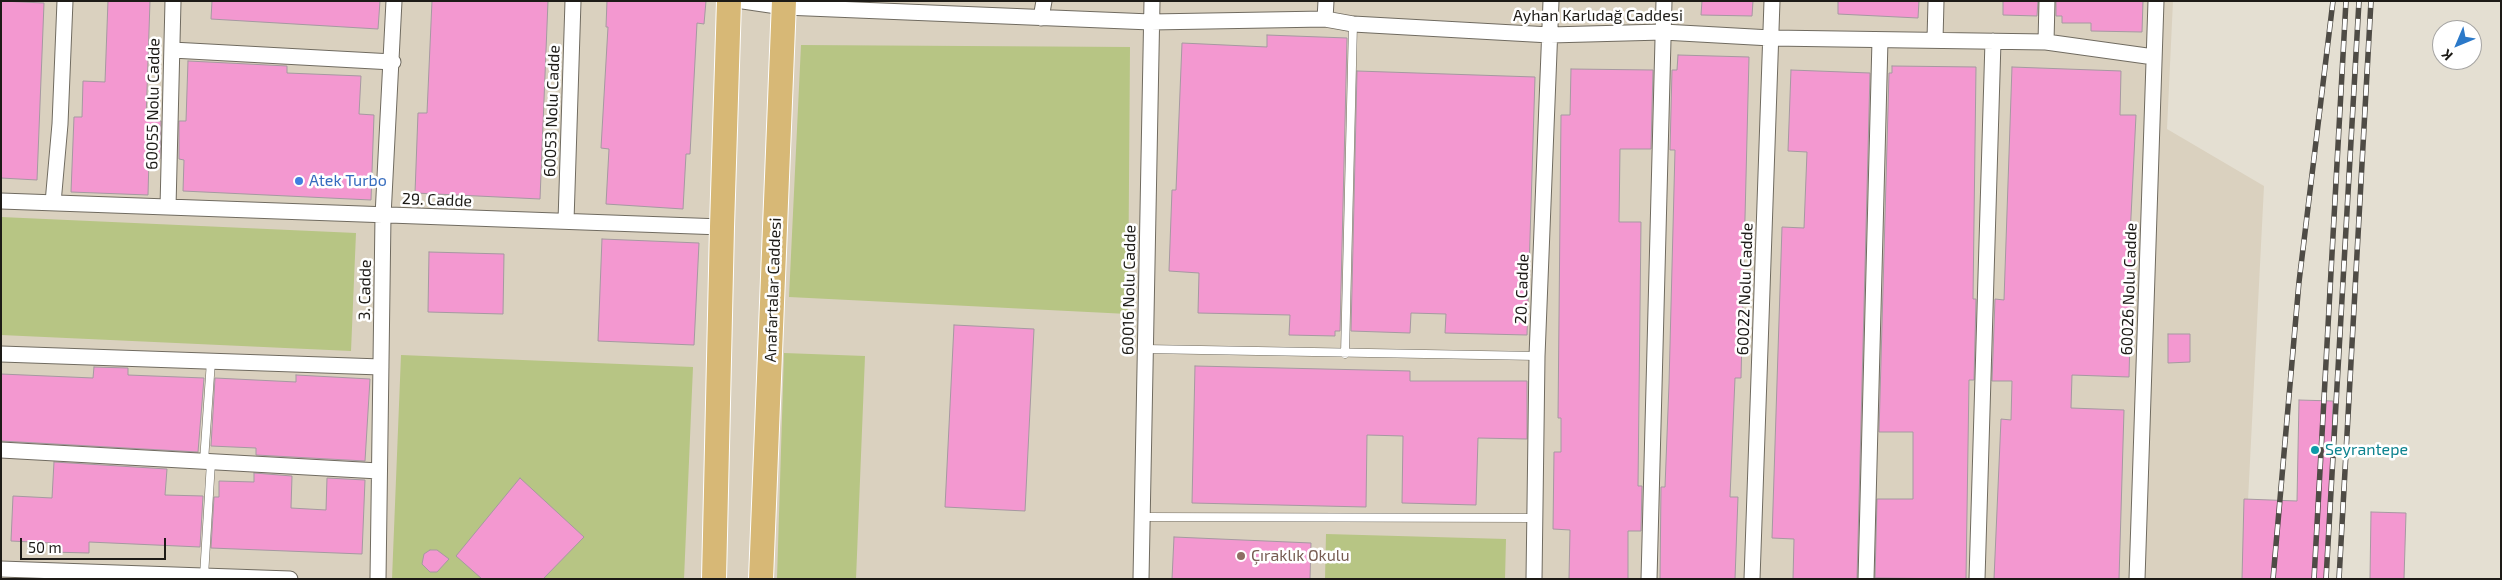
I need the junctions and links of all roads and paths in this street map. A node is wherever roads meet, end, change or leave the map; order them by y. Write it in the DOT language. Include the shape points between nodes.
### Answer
graph roads {
  1 [pos="65,1"];
  2 [pos="173,1"];
  3 [pos="394,1"];
  4 [pos="573,1"];
  5 [pos="729,1"];
  6 [pos="743,1"];
  7 [pos="1044,1"];
  8 [pos="1152,1"];
  9 [pos="1326,1"];
  10 [pos="1551,1"];
  11 [pos="1664,1"];
  12 [pos="1772,1"];
  13 [pos="1936,1"];
  14 [pos="2048,1"];
  15 [pos="2156,1"];
  16 [pos="784,4"];
  17 [pos="935,8"];
  18 [pos="1041,18"];
  19 [pos="1325,19"];
  20 [pos="1151,22"];
  21 [pos="1353,24"];
  22 [pos="1663,32"];
  23 [pos="1550,36"];
  24 [pos="1771,38"];
  25 [pos="1880,40"];
  26 [pos="1934,40"];
  27 [pos="1993,41"];
  28 [pos="2046,42"];
  29 [pos="172,50"];
  30 [pos="2154,57"];
  31 [pos="393,62"];
  32 [pos="1,201"];
  33 [pos="53,203"];
  34 [pos="168,207"];
  35 [pos="383,216"];
  36 [pos="566,221"];
  37 [pos="722,227"];
  38 [pos="1145,349"];
  39 [pos="1,354"];
  40 [pos="1345,354"];
  41 [pos="1537,356"];
  42 [pos="211,361"];
  43 [pos="381,367"];
  44 [pos="1,450"];
  45 [pos="208,462"];
  46 [pos="379,471"];
  47 [pos="1142,517"];
  48 [pos="1536,518"];
  49 [pos="1,569"];
  50 [pos="204,576"];
  51 [pos="290,579"];
  52 [pos="378,579"];
  53 [pos="714,579"];
  54 [pos="761,579"];
  55 [pos="1141,579"];
  56 [pos="1534,579"];
  57 [pos="1649,579"];
  58 [pos="1752,579"];
  59 [pos="1866,579"];
  60 [pos="1977,579"];
  61 [pos="2137,579"];
  1 -- 33 [label="street"];
  2 -- 29 [label="street, 60055 Nolu Cadde"];
  3 -- 31 [label="street, 3. Cadde"];
  4 -- 36 [label="street, 60053 Nolu Cadde"];
  5 -- 37 [label="main road"];
  6 -- 16 [label="street, Ayhan Karlıdağ Caddesi"];
  7 -- 18 [label="street"];
  8 -- 20 [label="street, 60016 Nolu Cadde"];
  9 -- 19 [label="street"];
  10 -- 23 [label="street, 20. Cadde"];
  11 -- 22 [label="street"];
  12 -- 24 [label="street, 60022 Nolu Cadde"];
  13 -- 26 [label="street"];
  14 -- 28 [label="street"];
  15 -- 30 [label="street, 60026 Nolu Cadde"];
  16 -- 17 [label="street, Ayhan Karlıdağ Caddesi"];
  16 -- 54 [label="main road, Anafartalar Caddesi"];
  17 -- 18 [label="street, Ayhan Karlıdağ Caddesi"];
  18 -- 20 [label="street, Ayhan Karlıdağ Caddesi"];
  19 -- 20 [label="street, Ayhan Karlıdağ Caddesi"];
  19 -- 21 [label="street, Ayhan Karlıdağ Caddesi"];
  20 -- 38 [label="street, 60016 Nolu Cadde"];
  21 -- 23 [label="street, Ayhan Karlıdağ Caddesi"];
  21 -- 40 [label="lane"];
  22 -- 23 [label="street, Ayhan Karlıdağ Caddesi"];
  22 -- 24 [label="street, Ayhan Karlıdağ Caddesi"];
  22 -- 57 [label="street"];
  23 -- 41 [label="street, 20. Cadde"];
  24 -- 25 [label="street, Ayhan Karlıdağ Caddesi"];
  24 -- 58 [label="street, 60022 Nolu Cadde"];
  25 -- 26 [label="street, Ayhan Karlıdağ Caddesi"];
  25 -- 59 [label="street"];
  26 -- 27 [label="street, Ayhan Karlıdağ Caddesi"];
  27 -- 28 [label="street, Ayhan Karlıdağ Caddesi"];
  27 -- 60 [label="street"];
  28 -- 30 [label="street, Ayhan Karlıdağ Caddesi"];
  29 -- 31 [label="street"];
  29 -- 34 [label="street, 60055 Nolu Cadde"];
  30 -- 61 [label="street, 60026 Nolu Cadde"];
  31 -- 35 [label="street, 3. Cadde"];
  32 -- 33 [label="street, 29. Cadde"];
  33 -- 34 [label="street, 29. Cadde"];
  34 -- 35 [label="street, 29. Cadde"];
  35 -- 36 [label="street, 29. Cadde"];
  35 -- 43 [label="street, 3. Cadde"];
  36 -- 37 [label="street, 29. Cadde"];
  37 -- 53 [label="main road"];
  38 -- 40 [label="lane"];
  38 -- 47 [label="street, 60016 Nolu Cadde"];
  39 -- 42 [label="street"];
  40 -- 41 [label="lane"];
  41 -- 48 [label="street, 20. Cadde"];
  42 -- 43 [label="street"];
  42 -- 45 [label="lane"];
  43 -- 46 [label="street, 3. Cadde"];
  44 -- 45 [label="street"];
  45 -- 46 [label="street"];
  45 -- 50 [label="lane"];
  46 -- 52 [label="street, 3. Cadde"];
  47 -- 48 [label="lane"];
  47 -- 55 [label="street, 60016 Nolu Cadde"];
  48 -- 56 [label="street, 20. Cadde"];
  49 -- 50 [label="street"];
  50 -- 51 [label="street"];
}
